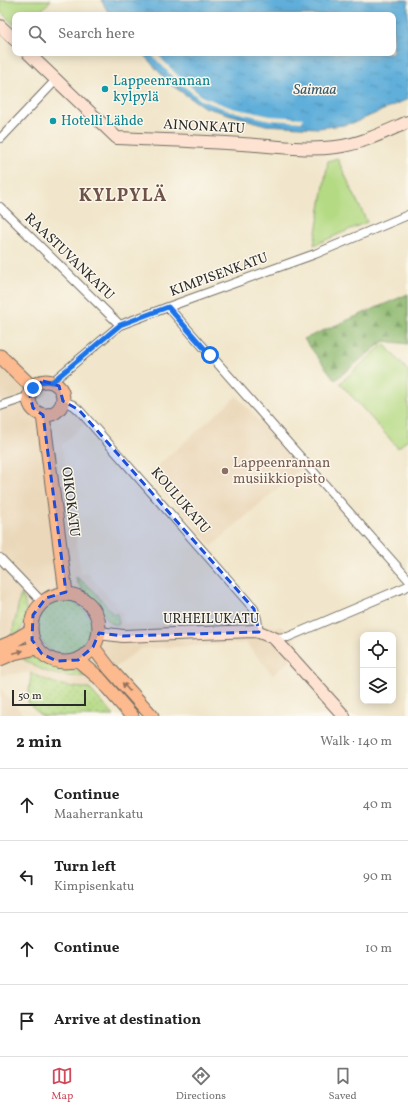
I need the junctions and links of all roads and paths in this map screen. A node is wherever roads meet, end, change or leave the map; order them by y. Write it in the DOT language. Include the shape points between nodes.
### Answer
graph roads {
  1 [pos="0,26"];
  2 [pos="12,37"];
  3 [pos="31,56"];
  4 [pos="56,80"];
  5 [pos="408,122"];
  6 [pos="1,138"];
  7 [pos="0,207"];
  8 [pos="408,214"];
  9 [pos="168,307"];
  10 [pos="120,325"];
  11 [pos="0,356"];
  12 [pos="52,382"];
  13 [pos="31,392"];
  14 [pos="63,401"];
  15 [pos="0,406"];
  16 [pos="43,415"];
  17 [pos="0,558"];
  18 [pos="408,578"];
  19 [pos="408,586"];
  20 [pos="66,593"];
  21 [pos="42,602"];
  22 [pos="30,631"];
  23 [pos="259,632"];
  24 [pos="99,633"];
  25 [pos="274,638"];
  26 [pos="0,647"];
  27 [pos="93,647"];
  28 [pos="37,648"];
  29 [pos="0,659"];
  30 [pos="78,660"];
  31 [pos="132,716"];
  32 [pos="152,716"];
  33 [pos="344,716"];
  1 -- 2 [label="street"];
  3 -- 4 [label="street, AINONKATU"];
  4 -- 5 [label="street, AINONKATU" via="117,138 325,148 367,139"];
  4 -- 6 [label="street"];
  7 -- 10 [label="street, RAASTUVANKATU"];
  8 -- 9 [label="street, KIMPISENKATU" via="320,252"];
  9 -- 10 [label="street, KIMPISENKATU"];
  9 -- 18 [label="street"];
  10 -- 12 [label="street, KIMPISENKATU"];
  11 -- 13 [label="main road"];
  12 -- 13 [label="main road" via="38,383"];
  12 -- 14 [label="main road" via="59,386"];
  13 -- 15 [label="street"];
  13 -- 16 [label="main road" via="33,408"];
  14 -- 16 [label="main road" via="55,413"];
  14 -- 23 [label="street, KOULUKATU" via="79,410 254,609"];
  16 -- 20 [label="main road, OIKOKATU"];
  17 -- 21 [label="street"];
  19 -- 25 [label="street, URHEILUKATU" via="288,637"];
  20 -- 21 [label="main road" via="52,596"];
  20 -- 24 [label="main road" via="81,597 92,606 98,619"];
  21 -- 22 [label="main road" via="32,615"];
  22 -- 26 [label="main road"];
  22 -- 28 [label="main road"];
  23 -- 24 [label="street, URHEILUKATU" via="123,636"];
  23 -- 25 [label="street, URHEILUKATU"];
  24 -- 27 [label="main road"];
  25 -- 33 [label="street"];
  27 -- 30 [label="main road"];
  32 -- 27 [label="main road, one-way"];
  29 -- 28 [label="main road, one-way"];
  28 -- 30 [label="main road" via="57,661"];
  30 -- 31 [label="main road" via="99,678"];
}
